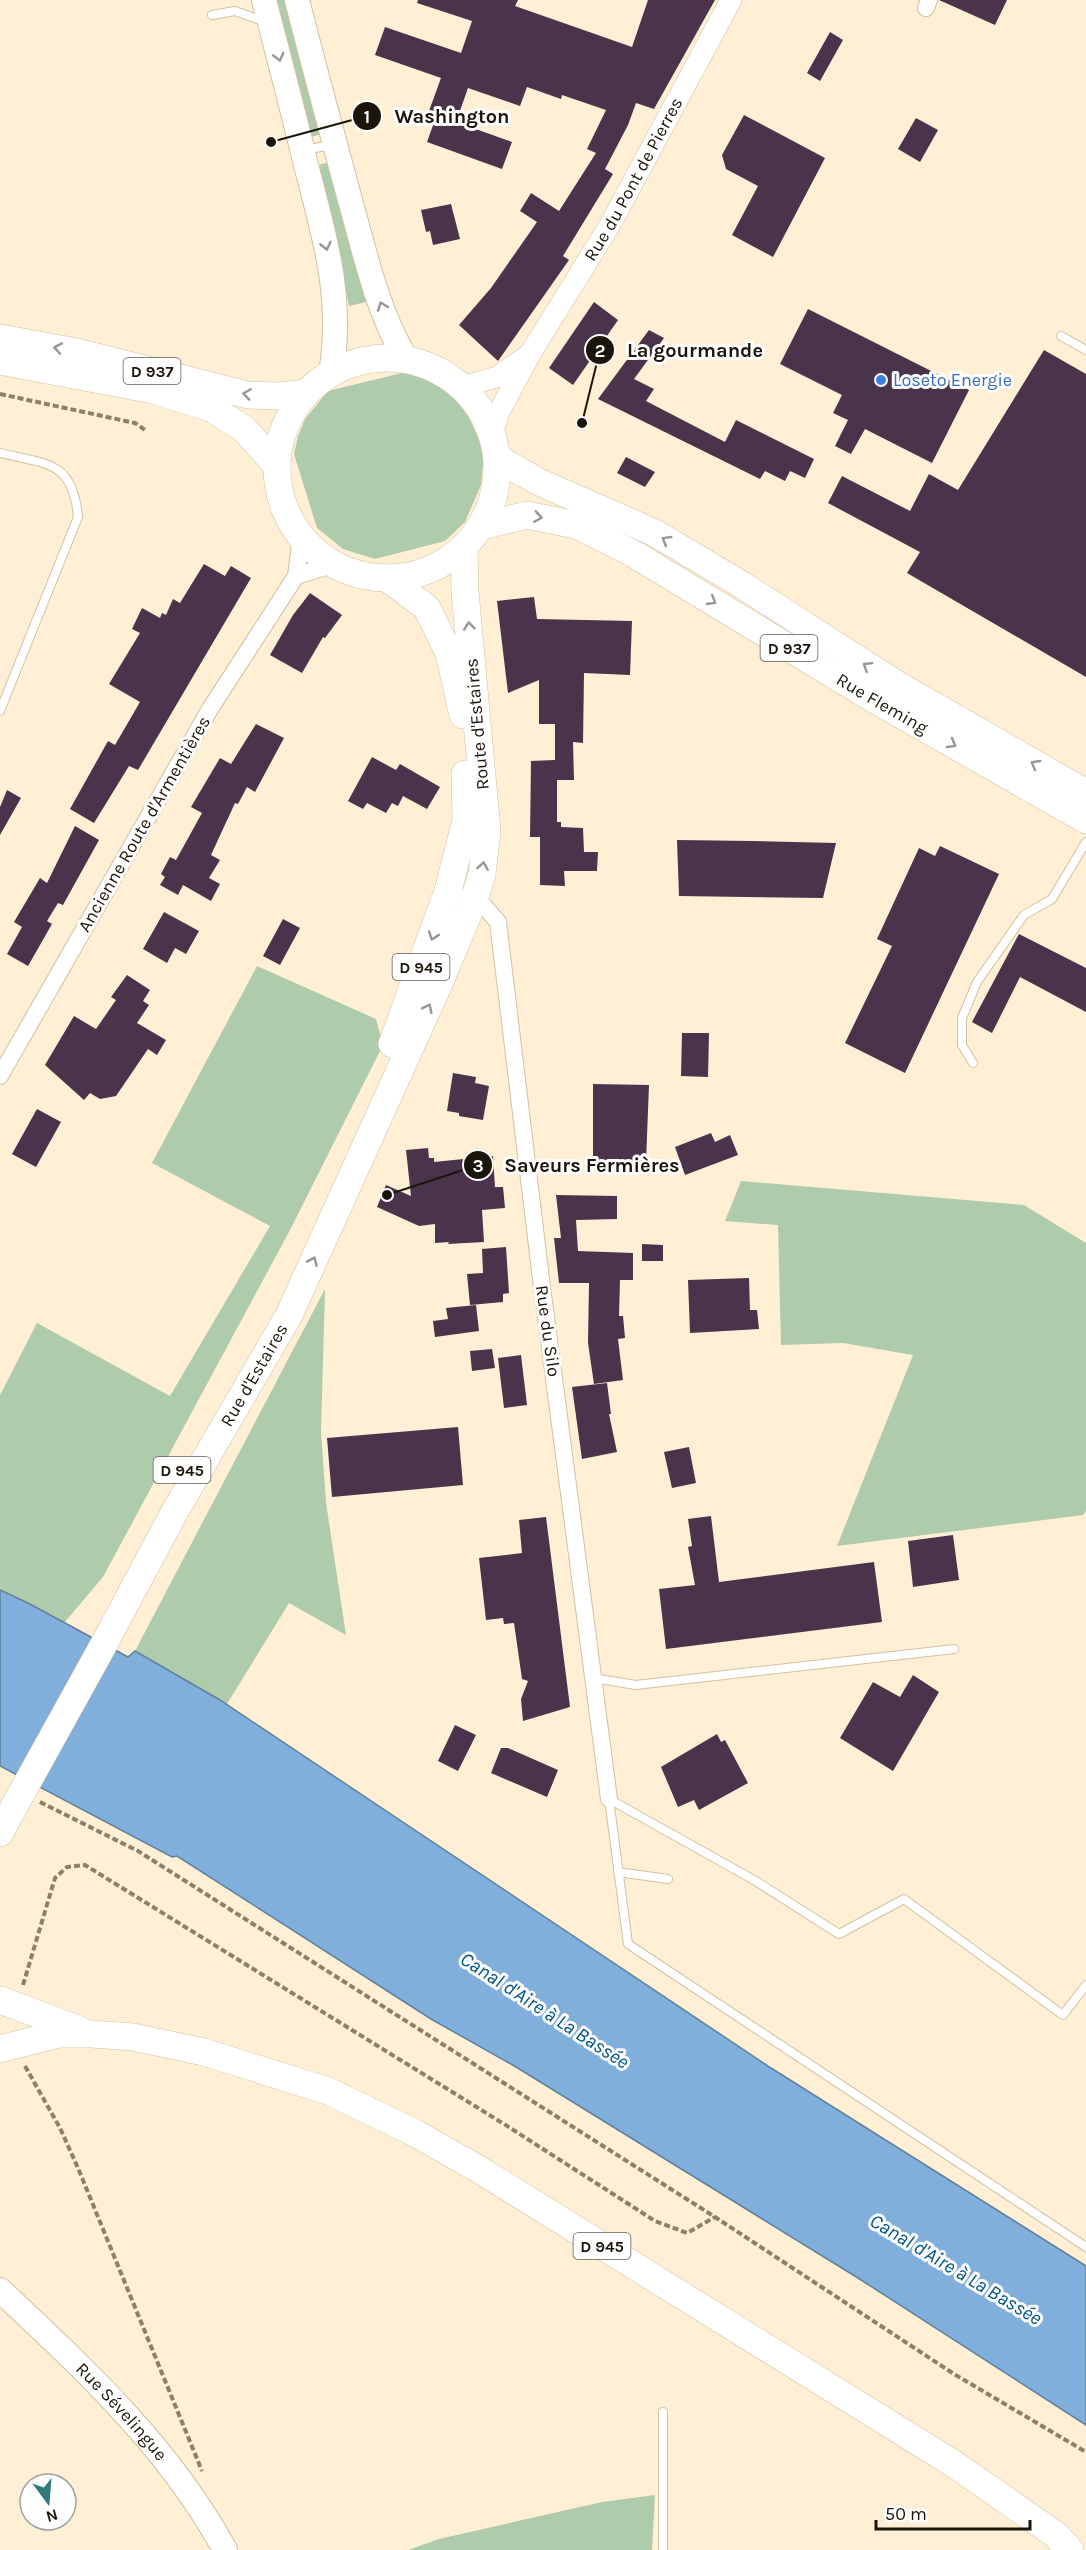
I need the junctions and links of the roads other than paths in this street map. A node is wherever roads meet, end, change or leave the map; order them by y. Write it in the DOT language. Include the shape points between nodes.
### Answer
graph roads {
  1 [pos="264,0"];
  2 [pos="297,0"];
  3 [pos="731,0"];
  4 [pos="212,15"];
  5 [pos="270,23"];
  6 [pos="335,144"];
  7 [pos="302,150"];
  8 [pos="1061,336"];
  9 [pos="0,339"];
  10 [pos="1086,350"];
  11 [pos="530,354"];
  12 [pos="406,359"];
  13 [pos="0,360"];
  14 [pos="331,374"];
  15 [pos="461,387"];
  16 [pos="306,393"];
  17 [pos="495,446"];
  18 [pos="0,453"];
  19 [pos="277,466"];
  20 [pos="481,526"];
  21 [pos="301,537"];
  22 [pos="464,547"];
  23 [pos="334,564"];
  24 [pos="295,578"];
  25 [pos="387,578"];
  26 [pos="0,711"];
  27 [pos="1086,793"];
  28 [pos="1086,820"];
  29 [pos="1086,842"];
  30 [pos="448,891"];
  31 [pos="474,900"];
  32 [pos="973,1063"];
  33 [pos="0,1076"];
  34 [pos="97,1641"];
  35 [pos="954,1648"];
  36 [pos="593,1678"];
  37 [pos="12,1799"];
  38 [pos="609,1799"];
  39 [pos="0,1833"];
  40 [pos="618,1872"];
  41 [pos="668,1880"];
  42 [pos="1086,1985"];
  43 [pos="10,1997"];
  44 [pos="92,2034"];
  45 [pos="0,2049"];
  46 [pos="1086,2247"];
  47 [pos="0,2290"];
  48 [pos="663,2412"];
  49 [pos="225,2550"];
  50 [pos="663,2550"];
  51 [pos="1070,2550"];
  1 -- 5 [label="main road"];
  2 -- 6 [label="main road"];
  3 -- 11 [label="street, Rue du Pont de Pierres" via="611,224"];
  4 -- 5 [label="lane" via="235,11"];
  5 -- 7 [label="main road, one-way"];
  6 -- 7 [label="lane"];
  12 -- 6 [label="main road, one-way" via="382,307"];
  7 -- 14 [label="main road, one-way" via="336,300"];
  8 -- 10 [label="lane"];
  16 -- 9 [label="main road, D 937, one-way" via="248,395 77,352"];
  11 -- 15 [label="street, Rue du Pont de Pierres" via="497,377"];
  11 -- 17 [label="street, Rue du Pont de Pierres" via="499,412"];
  12 -- 14 [label="main road" via="380,358 355,363"];
  12 -- 15 [label="main road" via="434,368"];
  13 -- 19 [label="main road, D 937" via="153,390 211,408 244,429"];
  14 -- 16 [label="main road"];
  15 -- 17 [label="main road" via="473,398"];
  16 -- 19 [label="main road" via="288,421"];
  17 -- 20 [label="main road" via="497,481"];
  27 -- 17 [label="main road, Rue Fleming / D 937, one-way" via="898,685 655,533 537,481"];
  18 -- 26 [label="lane" via="50,464 68,478 76,496 78,517"];
  19 -- 21 [label="main road" via="282,500"];
  20 -- 22 [label="main road"];
  20 -- 28 [label="main road, Rue Fleming / D 937, one-way" via="527,515 586,530 634,554 870,697"];
  21 -- 23 [label="main road"];
  21 -- 24 [label="street, Ancienne Route d'Armentières"];
  22 -- 25 [label="main road" via="428,570"];
  31 -- 22 [label="main road, Route d'Estaires / D 945, one-way" via="482,874 487,831"];
  23 -- 24 [label="street"];
  23 -- 25 [label="main road" via="351,572"];
  24 -- 33 [label="street, Ancienne Route d'Armentières" via="210,709"];
  25 -- 30 [label="main road, Route d'Estaires / D 945" via="427,608 449,654 465,724 466,820"];
  29 -- 32 [label="lane" via="1052,899 1024,915 977,982 962,1018 962,1045"];
  30 -- 31 [label="street, Rue du Silo"];
  30 -- 34 [label="main road, D 945, one-way" via="401,1024 274,1303"];
  34 -- 31 [label="main road, Rue d'Estaires / D 945, one-way" via="289,1315"];
  31 -- 36 [label="street, Rue du Silo" via="498,922"];
  34 -- 37 [label="main road, D 945"];
  35 -- 36 [label="lane" via="636,1685"];
  36 -- 38 [label="street, Rue du Silo"];
  37 -- 39 [label="main road, D 945"];
  38 -- 40 [label="lane"];
  38 -- 42 [label="lane" via="754,1880 839,1934 904,1899 1063,2015"];
  40 -- 41 [label="lane"];
  40 -- 46 [label="lane" via="628,1944"];
  43 -- 44 [label="main road, D 945"];
  44 -- 45 [label="main road, D 945" via="59,2034"];
  44 -- 51 [label="main road, D 945" via="133,2037 204,2052 328,2091 413,2133 476,2167 954,2464 1056,2535"];
  47 -- 49 [label="main road, Rue Sévelingue" via="100,2384 153,2443 210,2522"];
  48 -- 50 [label="lane"];
}
